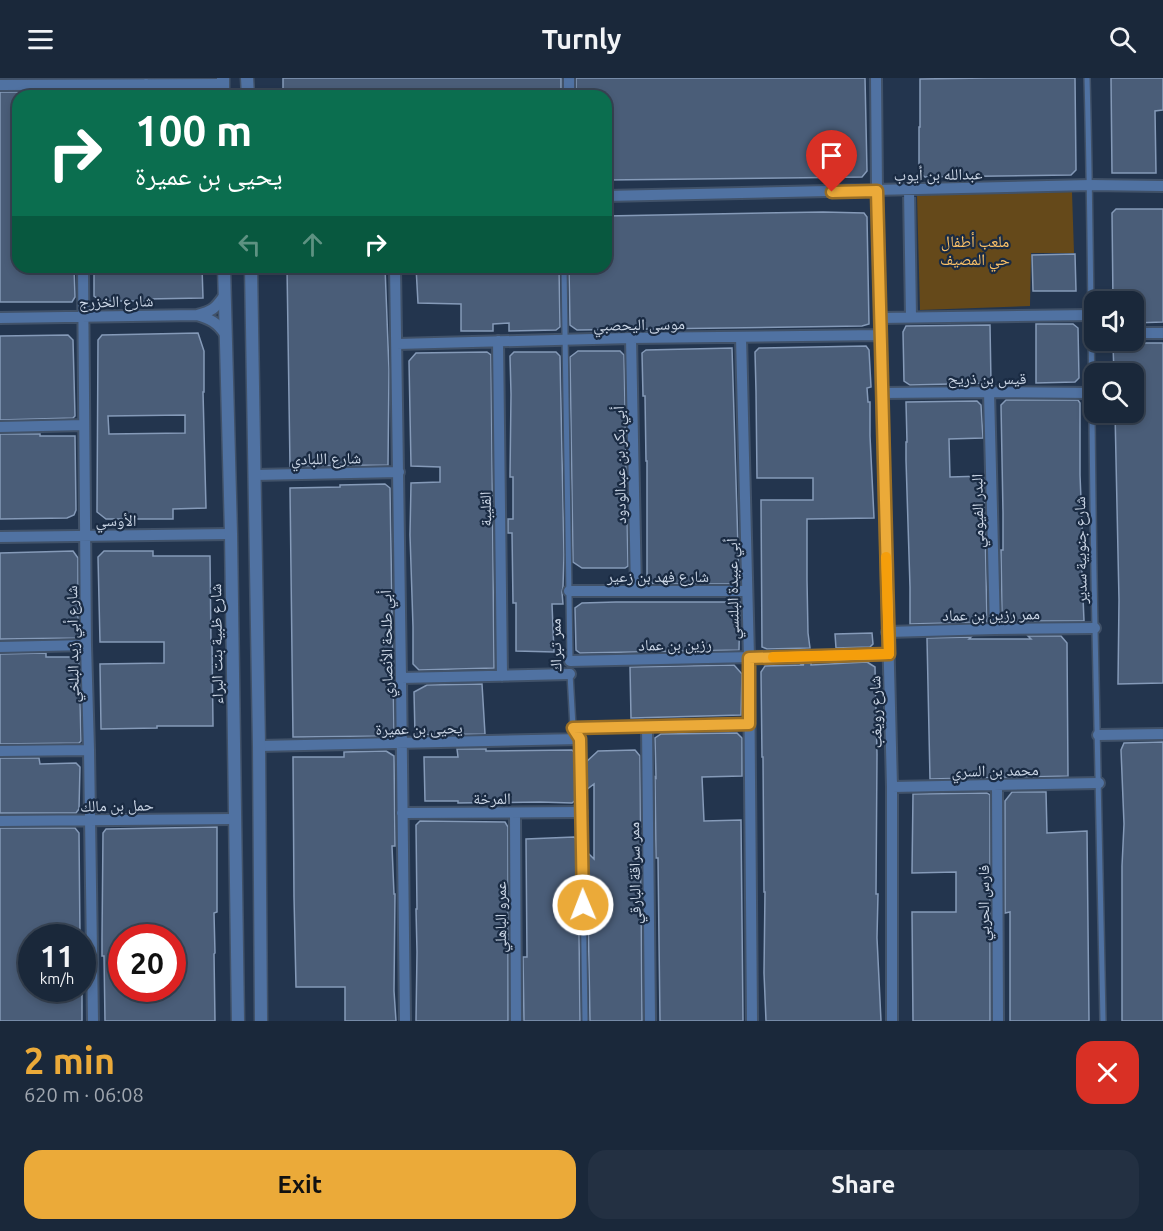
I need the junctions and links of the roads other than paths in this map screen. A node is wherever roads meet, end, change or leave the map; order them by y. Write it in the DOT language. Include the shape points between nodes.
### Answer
graph roads {
  1 [pos="876,78"];
  2 [pos="1087,78"];
  3 [pos="79,81"];
  4 [pos="146,84"];
  5 [pos="0,85"];
  6 [pos="223,86"];
  7 [pos="146,90"];
  8 [pos="1090,185"];
  9 [pos="1163,186"];
  10 [pos="909,190"];
  11 [pos="877,191"];
  12 [pos="612,196"];
  13 [pos="83,273"];
  14 [pos="224,273"];
  15 [pos="250,273"];
  16 [pos="395,273"];
  17 [pos="564,273"];
  18 [pos="1092,291"];
  19 [pos="224,296"];
  20 [pos="197,315"];
  21 [pos="1084,315"];
  22 [pos="84,317"];
  23 [pos="911,317"];
  24 [pos="0,318"];
  25 [pos="880,318"];
  26 [pos="1144,333"];
  27 [pos="1163,333"];
  28 [pos="225,334"];
  29 [pos="881,335"];
  30 [pos="741,337"];
  31 [pos="632,338"];
  32 [pos="566,340"];
  33 [pos="498,341"];
  34 [pos="397,344"];
  35 [pos="989,392"];
  36 [pos="882,393"];
  37 [pos="1084,393"];
  38 [pos="1092,423"];
  39 [pos="84,425"];
  40 [pos="0,427"];
  41 [pos="399,472"];
  42 [pos="254,475"];
  43 [pos="231,534"];
  44 [pos="85,535"];
  45 [pos="0,537"];
  46 [pos="569,591"];
  47 [pos="636,591"];
  48 [pos="747,591"];
  49 [pos="1095,628"];
  50 [pos="995,629"];
  51 [pos="887,632"];
  52 [pos="86,645"];
  53 [pos="0,647"];
  54 [pos="889,654"];
  55 [pos="749,658"];
  56 [pos="570,661"];
  57 [pos="570,674"];
  58 [pos="502,676"];
  59 [pos="401,678"];
  60 [pos="749,724"];
  61 [pos="647,725"];
  62 [pos="573,728"];
  63 [pos="1163,734"];
  64 [pos="1098,735"];
  65 [pos="580,739"];
  66 [pos="401,744"];
  67 [pos="259,746"];
  68 [pos="89,750"];
  69 [pos="0,751"];
  70 [pos="1099,783"];
  71 [pos="997,785"];
  72 [pos="892,787"];
  73 [pos="582,812"];
  74 [pos="402,813"];
  75 [pos="515,813"];
  76 [pos="235,819"];
  77 [pos="90,820"];
  78 [pos="0,822"];
  79 [pos="93,1021"];
  80 [pos="238,1021"];
  81 [pos="261,1021"];
  82 [pos="405,1021"];
  83 [pos="516,1021"];
  84 [pos="585,1021"];
  85 [pos="650,1021"];
  86 [pos="752,1021"];
  87 [pos="892,1021"];
  88 [pos="998,1021"];
  89 [pos="1103,1021"];
  1 -- 11 [label="street, شارع رويغب"];
  2 -- 8 [label="lane, شارع جنوبية سدير"];
  3 -- 4 [label="street"];
  3 -- 5 [label="street"];
  4 -- 6 [label="street"];
  4 -- 7 [label="street"];
  8 -- 9 [label="street, عبدالله بن أيوب"];
  8 -- 10 [label="street, عبدالله بن أيوب"];
  8 -- 18 [label="lane, شارع جنوبية سدير"];
  10 -- 11 [label="street, عبدالله بن أيوب"];
  10 -- 23 [label="street"];
  11 -- 12 [label="street, عبدالله بن أيوب"];
  11 -- 25 [label="street, شارع رويغب"];
  13 -- 22 [label="street, شارع أبي زيد البلخي"];
  14 -- 19 [label="street, شارع ظبية بنت البراء"];
  15 -- 42 [label="street"];
  16 -- 34 [label="street, أبي طلحة الأنصاري"];
  17 -- 32 [label="lane, ممر تبراك"];
  19 -- 20 [label="street" via="217,307"];
  19 -- 28 [label="street, شارع ظبية بنت البراء"];
  20 -- 22 [label="street, شارع الخزرج"];
  20 -- 28 [label="street" via="212,320"];
  21 -- 23 [label="street"];
  22 -- 24 [label="street, شارع الخزرج"];
  22 -- 39 [label="street, شارع أبي زيد البلخي"];
  23 -- 25 [label="street"];
  25 -- 29 [label="street, شارع رويغب"];
  26 -- 27 [label="street"];
  28 -- 43 [label="street, شارع ظبية بنت البراء"];
  29 -- 30 [label="street, موسى اليحصبي"];
  29 -- 36 [label="street, شارع رويغب"];
  30 -- 31 [label="street, موسى اليحصبي"];
  30 -- 48 [label="street, أبي عبيدة البلنسي"];
  31 -- 32 [label="street, موسى اليحصبي"];
  31 -- 47 [label="street, أبي بكر بن عبدالودود"];
  32 -- 33 [label="street, موسى اليحصبي"];
  32 -- 46 [label="lane, ممر تبراك"];
  33 -- 34 [label="street, موسى اليحصبي"];
  33 -- 58 [label="street, القليبة"];
  34 -- 41 [label="street, أبي طلحة الأنصاري"];
  35 -- 36 [label="street, قيس بن ذريح"];
  35 -- 37 [label="street, قيس بن ذريح"];
  35 -- 50 [label="street, البدر الفيومي"];
  36 -- 51 [label="street, شارع رويغب"];
  38 -- 49 [label="lane, شارع جنوبية سدير"];
  39 -- 40 [label="street"];
  39 -- 44 [label="street, شارع أبي زيد البلخي"];
  41 -- 42 [label="street, شارع اللبادي"];
  41 -- 59 [label="street, أبي طلحة الأنصاري"];
  42 -- 67 [label="street"];
  43 -- 44 [label="street, الأوسي"];
  43 -- 76 [label="street, شارع ظبية بنت البراء"];
  44 -- 45 [label="street, الأوسي"];
  44 -- 52 [label="street, شارع أبي زيد البلخي"];
  46 -- 47 [label="street, شارع فهد بن زعير"];
  46 -- 56 [label="lane, ممر تبراك"];
  47 -- 48 [label="street, شارع فهد بن زعير"];
  48 -- 55 [label="street, أبي عبيدة البلنسي"];
  49 -- 50 [label="street, ممر رزين بن عماد"];
  49 -- 64 [label="lane, شارع جنوبية سدير"];
  50 -- 51 [label="street, ممر رزين بن عماد"];
  51 -- 54 [label="street, شارع رويغب"];
  52 -- 53 [label="street"];
  52 -- 68 [label="street, شارع أبي زيد البلخي"];
  54 -- 55 [label="street, رزين بن عماد"];
  54 -- 72 [label="street, شارع رويغب"];
  55 -- 56 [label="street, رزين بن عماد"];
  55 -- 60 [label="street, أبي عبيدة البلنسي"];
  56 -- 57 [label="lane, ممر تبراك"];
  57 -- 58 [label="street"];
  57 -- 62 [label="lane, ممر تبراك"];
  58 -- 59 [label="street"];
  59 -- 66 [label="street, أبي طلحة الأنصاري"];
  60 -- 61 [label="street"];
  60 -- 86 [label="street, أبي عبيدة البلنسي"];
  61 -- 62 [label="street"];
  61 -- 85 [label="street, ممر سراقة البارقي"];
  62 -- 65 [label="lane, ممر تبراك"];
  63 -- 64 [label="street"];
  64 -- 70 [label="lane, شارع جنوبية سدير"];
  65 -- 66 [label="street, يحيى بن عميرة"];
  65 -- 73 [label="lane"];
  66 -- 67 [label="street, يحيى بن عميرة"];
  66 -- 74 [label="street, أبي طلحة الأنصاري"];
  67 -- 81 [label="street"];
  68 -- 69 [label="street"];
  68 -- 77 [label="street, شارع أبي زيد البلخي"];
  70 -- 71 [label="street, محمد بن السري"];
  70 -- 89 [label="lane, شارع جنوبية سدير"];
  71 -- 72 [label="street, محمد بن السري"];
  71 -- 88 [label="street, فارس الحربي"];
  72 -- 87 [label="street, شارع رويغب"];
  73 -- 75 [label="street, المرخة"];
  73 -- 84 [label="lane"];
  74 -- 75 [label="street, المرخة"];
  74 -- 82 [label="street, أبي طلحة الأنصاري"];
  75 -- 83 [label="street, عمرو الباهلي"];
  76 -- 77 [label="street, حمل بن مالك"];
  76 -- 80 [label="street, شارع ظبية بنت البراء"];
  77 -- 78 [label="street, حمل بن مالك"];
  77 -- 79 [label="street, شارع أبي زيد البلخي"];
}
